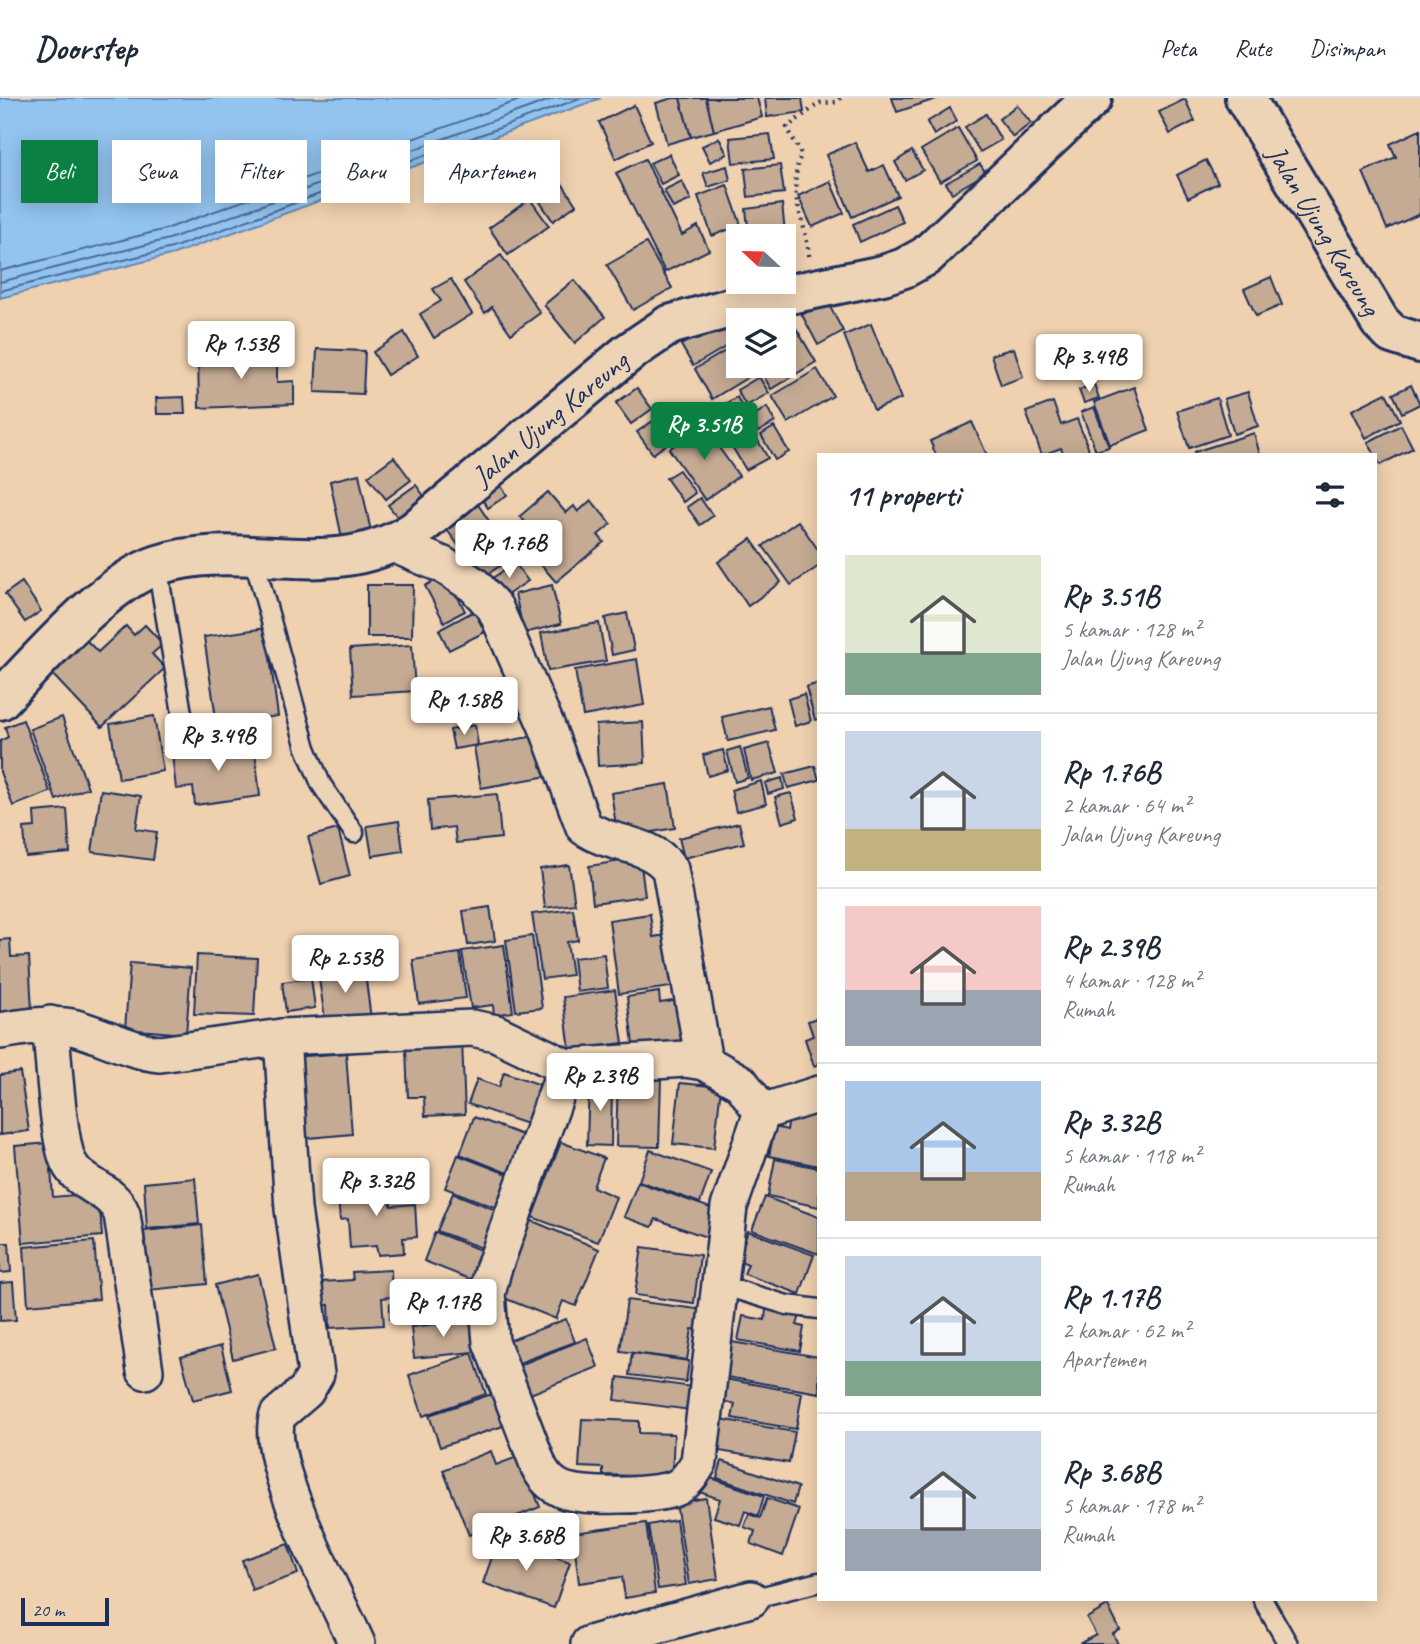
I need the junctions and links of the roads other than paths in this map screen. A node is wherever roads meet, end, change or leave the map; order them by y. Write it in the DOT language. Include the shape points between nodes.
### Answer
graph roads {
  1 [pos="1092,98"];
  2 [pos="1245,98"];
  3 [pos="1420,343"];
  4 [pos="393,544"];
  5 [pos="253,556"];
  6 [pos="157,565"];
  7 [pos="0,700"];
  8 [pos="187,743"];
  9 [pos="354,833"];
  10 [pos="50,1024"];
  11 [pos="0,1031"];
  12 [pos="282,1037"];
  13 [pos="704,1062"];
  14 [pos="566,1067"];
  15 [pos="817,1095"];
  16 [pos="762,1112"];
  17 [pos="718,1283"];
  18 [pos="817,1309"];
  19 [pos="145,1371"];
  20 [pos="817,1582"];
  21 [pos="751,1599"];
  22 [pos="1264,1601"];
  23 [pos="357,1644"];
  24 [pos="589,1644"];
  25 [pos="1288,1644"];
  1 -- 4 [label="main road, Jalan Ujung Kareung" via="926,256 904,268 669,325 628,353"];
  2 -- 3 [label="main road, Jalan Ujung Kareung" via="1380,322 1392,334"];
  4 -- 5 [label="main road, Jalan Ujung Kareung" via="350,558"];
  4 -- 13 [label="street" via="443,565 474,585 495,608 547,727 583,827 609,840 645,848 670,869"];
  5 -- 6 [label="main road, Jalan Ujung Kareung" via="209,556"];
  5 -- 9 [label="lane" via="306,748 321,784"];
  6 -- 7 [label="main road, Jalan Ujung Kareung" via="93,608"];
  6 -- 8 [label="lane"];
  10 -- 11 [label="street"];
  10 -- 12 [label="street" via="160,1055"];
  10 -- 19 [label="street" via="69,1163 117,1201 122,1214"];
  12 -- 14 [label="street" via="472,1028 496,1033"];
  12 -- 23 [label="street" via="293,1209 316,1374 306,1391 278,1415 276,1443 301,1520"];
  13 -- 14 [label="street" via="685,1059"];
  13 -- 16 [label="street" via="741,1083"];
  14 -- 17 [label="street" via="487,1294 491,1342 539,1467 550,1483 579,1493 662,1493 690,1477 702,1444"];
  15 -- 16 [label="street"];
  16 -- 17 [label="street" via="729,1207"];
  17 -- 18 [label="lane" via="787,1305"];
  20 -- 21 [label="lane"];
  21 -- 24 [label="street"];
  22 -- 25 [label="lane"];
}
